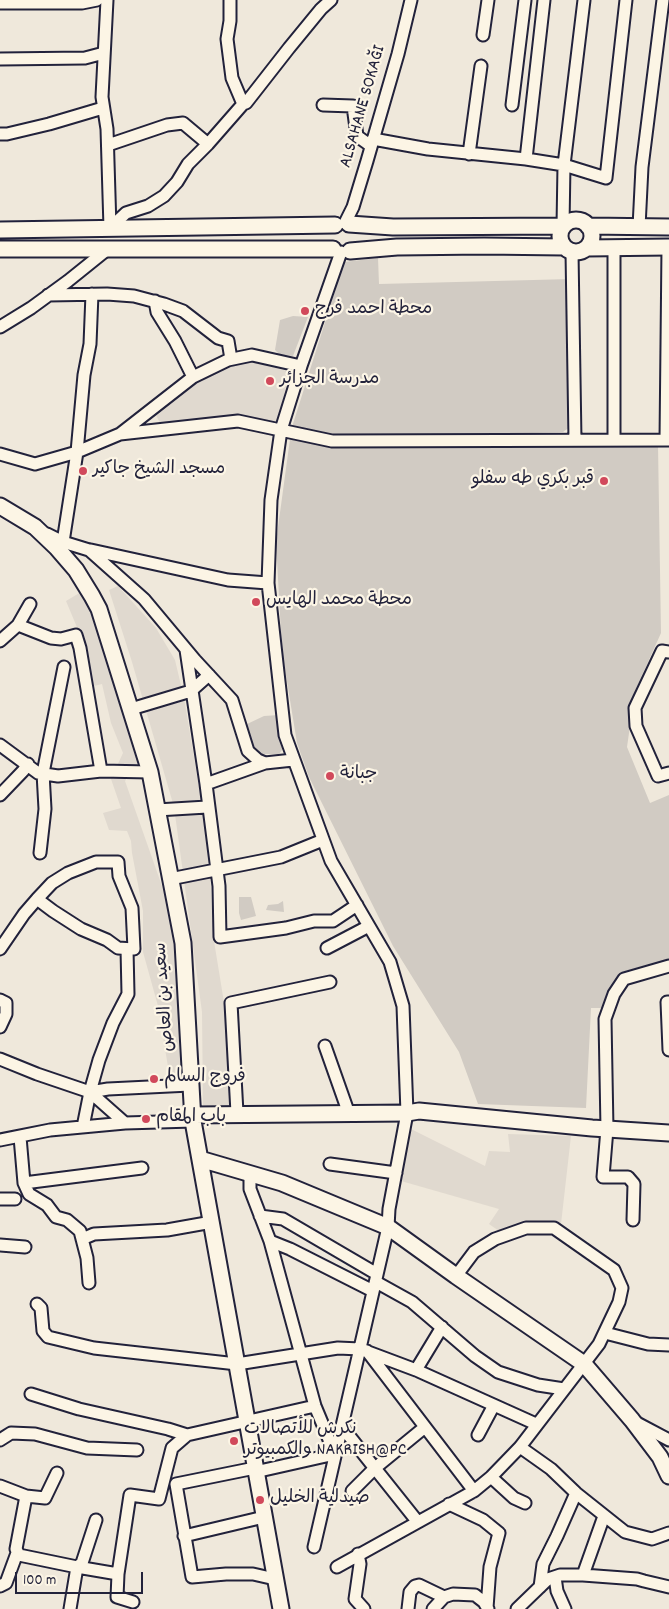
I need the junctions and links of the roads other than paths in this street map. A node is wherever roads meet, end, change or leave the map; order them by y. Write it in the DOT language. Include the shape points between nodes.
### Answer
graph roads {
  1 [pos="97,0"];
  2 [pos="107,0"];
  3 [pos="230,0"];
  4 [pos="331,0"];
  5 [pos="411,0"];
  6 [pos="488,0"];
  7 [pos="526,0"];
  8 [pos="544,0"];
  9 [pos="584,0"];
  10 [pos="626,0"];
  11 [pos="663,0"];
  12 [pos="0,3"];
  13 [pos="484,34"];
  14 [pos="104,53"];
  15 [pos="0,59"];
  16 [pos="481,66"];
  17 [pos="243,104"];
  18 [pos="323,105"];
  19 [pos="512,105"];
  20 [pos="103,108"];
  21 [pos="0,134"];
  22 [pos="372,142"];
  23 [pos="208,144"];
  24 [pos="108,146"];
  25 [pos="470,154"];
  26 [pos="526,159"];
  27 [pos="564,165"];
  28 [pos="343,224"];
  29 [pos="563,226"];
  30 [pos="588,226"];
  31 [pos="669,227"];
  32 [pos="107,228"];
  33 [pos="638,228"];
  34 [pos="0,230"];
  35 [pos="669,247"];
  36 [pos="106,248"];
  37 [pos="614,248"];
  38 [pos="0,249"];
  39 [pos="574,249"];
  40 [pos="341,250"];
  41 [pos="92,294"];
  42 [pos="48,295"];
  43 [pos="156,302"];
  44 [pos="0,327"];
  45 [pos="231,359"];
  46 [pos="300,366"];
  47 [pos="193,377"];
  48 [pos="281,430"];
  49 [pos="120,434"];
  50 [pos="575,440"];
  51 [pos="614,440"];
  52 [pos="668,440"];
  53 [pos="77,452"];
  54 [pos="0,454"];
  55 [pos="0,506"];
  56 [pos="35,527"];
  57 [pos="64,542"];
  58 [pos="89,550"];
  59 [pos="268,583"];
  60 [pos="30,604"];
  61 [pos="18,626"];
  62 [pos="0,641"];
  63 [pos="186,650"];
  64 [pos="669,652"];
  65 [pos="64,667"];
  66 [pos="209,676"];
  67 [pos="192,691"];
  68 [pos="131,708"];
  69 [pos="0,745"];
  70 [pos="294,760"];
  71 [pos="265,763"];
  72 [pos="28,764"];
  73 [pos="101,772"];
  74 [pos="150,772"];
  75 [pos="43,773"];
  76 [pos="669,773"];
  77 [pos="206,784"];
  78 [pos="0,795"];
  79 [pos="208,806"];
  80 [pos="157,810"];
  81 [pos="323,840"];
  82 [pos="40,853"];
  83 [pos="216,870"];
  84 [pos="170,880"];
  85 [pos="37,898"];
  86 [pos="357,905"];
  87 [pos="369,926"];
  88 [pos="327,948"];
  89 [pos="0,949"];
  90 [pos="127,949"];
  91 [pos="669,966"];
  92 [pos="330,982"];
  93 [pos="0,1000"];
  94 [pos="669,1002"];
  95 [pos="0,1027"];
  96 [pos="325,1046"];
  97 [pos="669,1050"];
  98 [pos="1,1063"];
  99 [pos="190,1085"];
  100 [pos="90,1092"];
  101 [pos="237,1113"];
  102 [pos="407,1113"];
  103 [pos="349,1114"];
  104 [pos="192,1118"];
  105 [pos="125,1123"];
  106 [pos="83,1127"];
  107 [pos="607,1129"];
  108 [pos="669,1133"];
  109 [pos="20,1137"];
  110 [pos="0,1140"];
  111 [pos="200,1158"];
  112 [pos="330,1164"];
  113 [pos="142,1168"];
  114 [pos="396,1173"];
  115 [pos="250,1174"];
  116 [pos="24,1183"];
  117 [pos="0,1199"];
  118 [pos="16,1199"];
  119 [pos="260,1216"];
  120 [pos="633,1220"];
  121 [pos="212,1222"];
  122 [pos="388,1227"];
  123 [pos="82,1239"];
  124 [pos="270,1242"];
  125 [pos="0,1245"];
  126 [pos="24,1247"];
  127 [pos="456,1276"];
  128 [pos="89,1283"];
  129 [pos="375,1283"];
  130 [pos="37,1304"];
  131 [pos="442,1327"];
  132 [pos="605,1333"];
  133 [pos="669,1343"];
  134 [pos="363,1350"];
  135 [pos="301,1353"];
  136 [pos="237,1364"];
  137 [pos="584,1364"];
  138 [pos="416,1370"];
  139 [pos="564,1389"];
  140 [pos="31,1394"];
  141 [pos="494,1405"];
  142 [pos="315,1406"];
  143 [pos="632,1420"];
  144 [pos="247,1421"];
  145 [pos="536,1424"];
  146 [pos="425,1426"];
  147 [pos="342,1427"];
  148 [pos="187,1435"];
  149 [pos="478,1435"];
  150 [pos="0,1440"];
  151 [pos="669,1440"];
  152 [pos="520,1447"];
  153 [pos="137,1450"];
  154 [pos="664,1450"];
  155 [pos="335,1454"];
  156 [pos="375,1468"];
  157 [pos="255,1470"];
  158 [pos="57,1473"];
  159 [pos="669,1476"];
  160 [pos="491,1477"];
  161 [pos="0,1486"];
  162 [pos="474,1490"];
  163 [pos="352,1491"];
  164 [pos="576,1493"];
  165 [pos="26,1496"];
  166 [pos="525,1503"];
  167 [pos="450,1504"];
  168 [pos="604,1516"];
  169 [pos="264,1517"];
  170 [pos="96,1520"];
  171 [pos="417,1521"];
  172 [pos="669,1533"];
  173 [pos="184,1536"];
  174 [pos="314,1547"];
  175 [pos="17,1552"];
  176 [pos="358,1554"];
  177 [pos="336,1567"];
  178 [pos="77,1568"];
  179 [pos="118,1574"];
  180 [pos="583,1575"];
  181 [pos="555,1577"];
  182 [pos="275,1579"];
  183 [pos="0,1586"];
  184 [pos="669,1587"];
  185 [pos="540,1588"];
  186 [pos="444,1597"];
  187 [pos="133,1602"];
  188 [pos="522,1607"];
  189 [pos="487,1608"];
  190 [pos="70,1609"];
  191 [pos="281,1609"];
  192 [pos="364,1609"];
  193 [pos="408,1609"];
  194 [pos="433,1609"];
  195 [pos="565,1609"];
  1 -- 12 [label="street" via="82,3"];
  2 -- 14 [label="street"];
  3 -- 17 [label="street" via="227,40 232,78"];
  4 -- 17 [label="street"];
  5 -- 22 [label="street"];
  6 -- 13 [label="street"];
  7 -- 19 [label="street"];
  8 -- 26 [label="street"];
  9 -- 27 [label="street"];
  10 -- 27 [label="street" via="606,178"];
  11 -- 33 [label="street" via="642,167"];
  14 -- 15 [label="street" via="85,58"];
  14 -- 20 [label="street"];
  16 -- 25 [label="street"];
  17 -- 23 [label="street"];
  18 -- 22 [label="street" via="353,106 356,136"];
  20 -- 21 [label="street"];
  20 -- 24 [label="street"];
  22 -- 25 [label="street"];
  22 -- 28 [label="street" via="353,207"];
  23 -- 24 [label="street" via="183,123 167,125"];
  23 -- 32 [label="street" via="164,196 148,206 126,213"];
  24 -- 32 [label="street"];
  25 -- 26 [label="street"];
  26 -- 27 [label="street"];
  27 -- 29 [label="street"];
  28 -- 29 [label="main road" via="393,227"];
  28 -- 32 [label="main road"];
  28 -- 40 [label="main road" via="329,232 328,238"];
  28 -- 40 [label="main road" via="356,230 358,240 354,248"];
  29 -- 30 [label="main road" via="578,220"];
  29 -- 39 [label="main road" via="560,239"];
  30 -- 33 [label="main road"];
  30 -- 39 [label="main road" via="592,240"];
  31 -- 33 [label="main road"];
  32 -- 34 [label="main road"];
  32 -- 36 [label="main road" via="122,238"];
  32 -- 36 [label="main road" via="90,238"];
  35 -- 37 [label="main road"];
  35 -- 52 [label="street"];
  36 -- 38 [label="main road"];
  36 -- 40 [label="main road"];
  36 -- 42 [label="street"];
  37 -- 39 [label="main road"];
  37 -- 51 [label="street"];
  39 -- 40 [label="main road" via="484,246"];
  39 -- 50 [label="street"];
  40 -- 46 [label="street"];
  41 -- 42 [label="street"];
  41 -- 43 [label="street" via="134,296"];
  41 -- 53 [label="street" via="90,344"];
  42 -- 44 [label="street"];
  43 -- 45 [label="street" via="183,311 218,338 228,340"];
  43 -- 47 [label="street" via="157,312 176,341"];
  45 -- 46 [label="street" via="252,355"];
  45 -- 47 [label="street"];
  46 -- 48 [label="street"];
  47 -- 49 [label="street"];
  48 -- 49 [label="street" via="238,421"];
  48 -- 50 [label="street" via="332,441"];
  48 -- 59 [label="street" via="271,500"];
  49 -- 53 [label="street"];
  50 -- 51 [label="street"];
  51 -- 52 [label="street"];
  53 -- 54 [label="street" via="35,464"];
  53 -- 57 [label="street"];
  55 -- 56 [label="main road, سعيد بن العاص"];
  56 -- 57 [label="street"];
  56 -- 68 [label="main road, سعيد بن العاص" via="67,559 96,602"];
  57 -- 58 [label="street"];
  58 -- 59 [label="street" via="228,580"];
  58 -- 63 [label="street" via="144,599"];
  59 -- 70 [label="street" via="285,735"];
  60 -- 61 [label="street"];
  61 -- 62 [label="street"];
  61 -- 73 [label="street" via="52,638 76,635"];
  63 -- 66 [label="street"];
  63 -- 67 [label="street"];
  64 -- 76 [label="street" via="662,651 635,708 636,726 658,776"];
  65 -- 75 [label="street"];
  66 -- 67 [label="street"];
  66 -- 71 [label="street" via="232,700 248,751"];
  67 -- 68 [label="street"];
  67 -- 77 [label="street"];
  68 -- 74 [label="main road, سعيد بن العاص"];
  69 -- 72 [label="street"];
  70 -- 71 [label="street"];
  70 -- 81 [label="street"];
  71 -- 77 [label="street"];
  72 -- 75 [label="street" via="38,773"];
  72 -- 78 [label="street"];
  73 -- 74 [label="street"];
  73 -- 75 [label="street" via="58,776"];
  74 -- 80 [label="main road, سعيد بن العاص"];
  75 -- 82 [label="street" via="45,809"];
  77 -- 79 [label="street"];
  79 -- 80 [label="street"];
  79 -- 83 [label="street"];
  80 -- 84 [label="main road, سعيد بن العاص"];
  81 -- 83 [label="street" via="281,857"];
  81 -- 86 [label="street" via="331,861"];
  83 -- 84 [label="street"];
  83 -- 86 [label="street" via="220,937 333,921"];
  84 -- 99 [label="main road, سعيد بن العاص" via="183,943"];
  85 -- 89 [label="street"];
  85 -- 90 [label="street" via="81,929 118,948"];
  85 -- 90 [label="street" via="52,883 68,874 96,862 118,862 119,876 132,908 134,949"];
  86 -- 87 [label="street"];
  87 -- 88 [label="street"];
  87 -- 102 [label="street" via="390,962 403,1006"];
  90 -- 100 [label="street" via="128,994 112,1023"];
  91 -- 107 [label="street" via="624,979 614,994 605,1019"];
  92 -- 101 [label="street" via="231,1004"];
  93 -- 95 [label="street" via="6,1003 6,1014"];
  94 -- 97 [label="street"];
  96 -- 103 [label="street"];
  98 -- 100 [label="street"];
  99 -- 100 [label="street"];
  99 -- 104 [label="main road, سعيد بن العاص"];
  100 -- 105 [label="street"];
  100 -- 106 [label="street"];
  101 -- 103 [label="main road"];
  101 -- 104 [label="main road"];
  102 -- 103 [label="main road"];
  102 -- 107 [label="main road" via="419,1110"];
  102 -- 114 [label="street"];
  104 -- 105 [label="street"];
  104 -- 111 [label="main road, سعيد بن العاص"];
  105 -- 106 [label="street"];
  106 -- 109 [label="street"];
  107 -- 108 [label="main road"];
  107 -- 120 [label="street" via="603,1177 628,1177 634,1184"];
  109 -- 110 [label="street"];
  109 -- 116 [label="street"];
  111 -- 115 [label="main road"];
  111 -- 121 [label="main road, سعيد بن العاص"];
  112 -- 114 [label="street"];
  113 -- 116 [label="street"];
  114 -- 122 [label="street"];
  115 -- 119 [label="street" via="250,1188"];
  115 -- 122 [label="main road" via="282,1183"];
  116 -- 123 [label="street" via="29,1194 47,1205 56,1217 67,1220 80,1232"];
  117 -- 118 [label="street"];
  119 -- 124 [label="street"];
  119 -- 129 [label="street" via="283,1218"];
  121 -- 123 [label="street" via="167,1230 94,1234"];
  121 -- 136 [label="main road, سعيد بن العاص"];
  122 -- 127 [label="main road"];
  122 -- 129 [label="street"];
  123 -- 128 [label="street"];
  124 -- 129 [label="street"];
  124 -- 135 [label="street"];
  125 -- 126 [label="street"];
  127 -- 132 [label="street" via="474,1252 495,1239 526,1228 554,1228 614,1270 622,1288"];
  127 -- 137 [label="main road"];
  129 -- 131 [label="street" via="412,1302"];
  129 -- 134 [label="street"];
  130 -- 136 [label="street" via="41,1308 44,1334 52,1339 94,1348"];
  131 -- 138 [label="street"];
  131 -- 139 [label="street" via="498,1372 538,1385"];
  132 -- 133 [label="street" via="648,1344"];
  132 -- 137 [label="street"];
  134 -- 135 [label="street" via="338,1348"];
  134 -- 138 [label="street"];
  134 -- 146 [label="street"];
  134 -- 147 [label="street"];
  135 -- 136 [label="street"];
  135 -- 142 [label="street"];
  136 -- 144 [label="main road, سعيد بن العاص"];
  137 -- 139 [label="street"];
  137 -- 143 [label="main road"];
  138 -- 141 [label="street"];
  139 -- 145 [label="street"];
  140 -- 148 [label="street"];
  141 -- 145 [label="street"];
  141 -- 149 [label="street"];
  142 -- 144 [label="street"];
  142 -- 155 [label="street"];
  143 -- 151 [label="street"];
  143 -- 154 [label="main road"];
  144 -- 148 [label="street"];
  144 -- 157 [label="main road, سعيد بن العاص"];
  145 -- 152 [label="street"];
  146 -- 156 [label="street"];
  146 -- 162 [label="street"];
  147 -- 155 [label="street"];
  147 -- 156 [label="street"];
  148 -- 179 [label="street" via="172,1448 159,1499 130,1496"];
  150 -- 153 [label="street" via="11,1433 35,1434 87,1448"];
  152 -- 160 [label="street"];
  152 -- 164 [label="street"];
  154 -- 159 [label="main road"];
  155 -- 157 [label="street"];
  155 -- 174 [label="street"];
  156 -- 163 [label="street"];
  156 -- 171 [label="street"];
  157 -- 169 [label="main road, سعيد بن العاص"];
  157 -- 173 [label="street" via="176,1484"];
  158 -- 165 [label="street" via="45,1498"];
  160 -- 162 [label="street"];
  160 -- 166 [label="street" via="514,1498"];
  161 -- 165 [label="street"];
  162 -- 167 [label="street"];
  164 -- 168 [label="street"];
  164 -- 185 [label="street" via="543,1564"];
  165 -- 175 [label="street"];
  167 -- 171 [label="street"];
  167 -- 189 [label="street" via="483,1520 499,1533 490,1567"];
  168 -- 172 [label="street" via="625,1532 652,1539"];
  168 -- 180 [label="street"];
  169 -- 173 [label="street"];
  169 -- 182 [label="main road, سعيد بن العاص"];
  170 -- 178 [label="street" via="82,1563"];
  171 -- 176 [label="street"];
  173 -- 182 [label="street" via="192,1577 252,1574"];
  175 -- 178 [label="street"];
  175 -- 183 [label="street" via="6,1583"];
  176 -- 177 [label="street"];
  176 -- 192 [label="street" via="360,1564 355,1599"];
  178 -- 179 [label="street"];
  178 -- 190 [label="street"];
  179 -- 187 [label="street" via="117,1597"];
  180 -- 181 [label="street"];
  180 -- 184 [label="street" via="637,1579"];
  181 -- 185 [label="street" via="548,1579"];
  181 -- 195 [label="street"];
  182 -- 191 [label="main road, سعيد بن العاص"];
  185 -- 188 [label="street"];
  186 -- 189 [label="street" via="453,1594 475,1596"];
  186 -- 193 [label="street" via="415,1586 410,1592"];
  186 -- 194 [label="street"];
}
